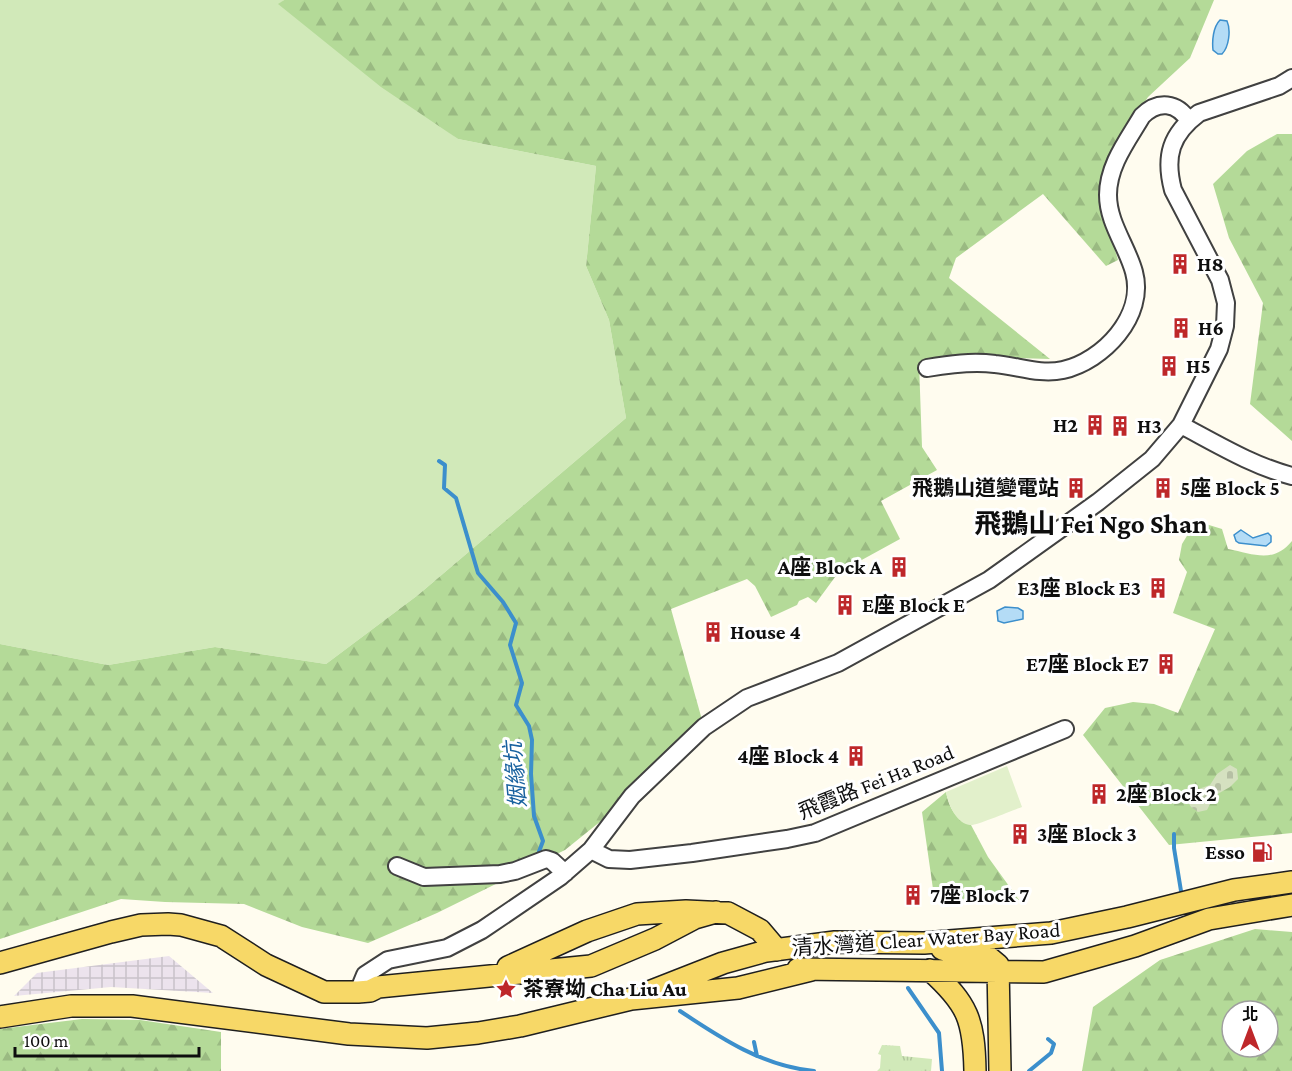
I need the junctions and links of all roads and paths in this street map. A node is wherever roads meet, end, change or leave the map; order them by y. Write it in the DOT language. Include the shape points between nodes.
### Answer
graph roads {
  1 [pos="1292,78"];
  2 [pos="1189,122"];
  3 [pos="927,368"];
  4 [pos="1181,425"];
  5 [pos="1292,476"];
  6 [pos="1065,729"];
  7 [pos="591,850"];
  8 [pos="397,866"];
  9 [pos="565,873"];
  10 [pos="1292,882"];
  11 [pos="1292,905"];
  12 [pos="716,912"];
  13 [pos="745,923"];
  14 [pos="603,925"];
  15 [pos="924,943"];
  16 [pos="777,950"];
  17 [pos="755,954"];
  18 [pos="615,956"];
  19 [pos="0,963"];
  20 [pos="811,970"];
  21 [pos="930,970"];
  22 [pos="999,972"];
  23 [pos="1044,972"];
  24 [pos="492,974"];
  25 [pos="366,987"];
  26 [pos="631,999"];
  27 [pos="999,1005"];
  28 [pos="0,1017"];
  29 [pos="975,1071"];
  30 [pos="1000,1071"];
  1 -- 2 [label="street" via="1199,113"];
  2 -- 3 [label="street" via="1176,107 1158,105 1149,109 1114,165 1109,210 1135,276 1130,314 1108,346 1093,358 1060,371 978,363"];
  2 -- 4 [label="street" via="1172,146 1169,175 1220,280 1226,303 1219,349"];
  4 -- 5 [label="street" via="1238,455"];
  4 -- 7 [label="street" via="1152,459 988,580 838,663 747,698 704,727 632,796"];
  6 -- 7 [label="street, 飛霞路 Fei Ha Road" via="815,833 630,860 609,859"];
  7 -- 9 [label="street"];
  8 -- 9 [label="street" via="424,877 500,874 546,859"];
  9 -- 25 [label="street" via="482,930 442,950 388,960 365,975"];
  10 -- 15 [label="main road, 清水灣道 Clear Water Bay Road" via="1234,890 1051,933"];
  11 -- 23 [label="main road, 清水灣道 Clear Water Bay Road" via="1209,919 1136,946"];
  12 -- 13 [label="main road, 清水灣道 Clear Water Bay Road"];
  12 -- 14 [label="main road, 清水灣道 Clear Water Bay Road" via="637,914"];
  12 -- 18 [label="main road, 清水灣道 Clear Water Bay Road"];
  13 -- 16 [label="main road, 清水灣道 Clear Water Bay Road" via="760,930"];
  13 -- 17 [label="main road" via="746,937"];
  14 -- 18 [label="main road" via="595,934 596,946 602,954"];
  14 -- 24 [label="main road, 清水灣道 Clear Water Bay Road"];
  15 -- 16 [label="main road, 清水灣道 Clear Water Bay Road" via="835,942"];
  15 -- 22 [label="main road" via="961,954 986,955 998,965"];
  16 -- 17 [label="main road"];
  17 -- 20 [label="main road" via="784,967"];
  17 -- 26 [label="main road"];
  18 -- 24 [label="main road, 清水灣道 Clear Water Bay Road" via="591,966"];
  19 -- 25 [label="main road, 清水灣道 Clear Water Bay Road" via="141,925 168,924 220,936 266,965 324,992"];
  20 -- 21 [label="main road, 清水灣道 Clear Water Bay Road"];
  20 -- 26 [label="main road" via="738,988"];
  21 -- 22 [label="main road, 清水灣道 Clear Water Bay Road"];
  21 -- 29 [label="main road" via="969,1017"];
  22 -- 23 [label="main road, 清水灣道 Clear Water Bay Road"];
  22 -- 27 [label="main road"];
  23 -- 27 [label="main road" via="1021,983"];
  24 -- 25 [label="main road, 清水灣道 Clear Water Bay Road"];
  26 -- 28 [label="main road" via="520,1026 413,1038 358,1035 132,1005 71,1006"];
  27 -- 30 [label="main road"];
}
